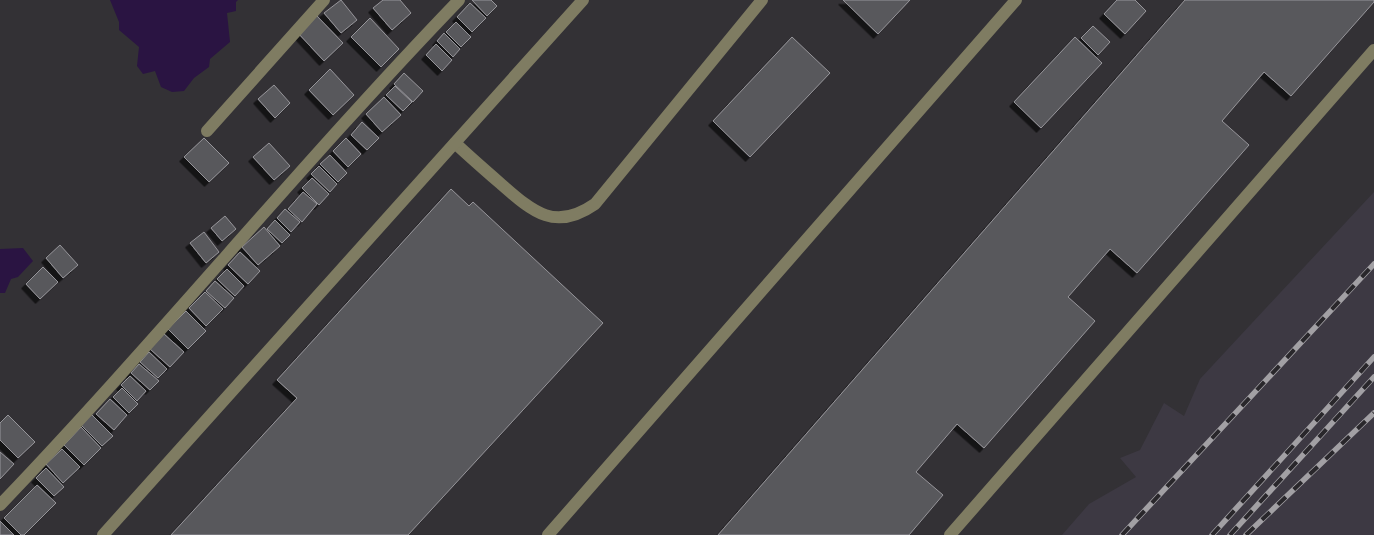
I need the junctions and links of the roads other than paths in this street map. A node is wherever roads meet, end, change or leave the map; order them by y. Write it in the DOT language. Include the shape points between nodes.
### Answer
graph roads {
  1 [pos="324,0"];
  2 [pos="459,0"];
  3 [pos="583,0"];
  4 [pos="762,0"];
  5 [pos="1016,0"];
  6 [pos="1374,50"];
  7 [pos="207,131"];
  8 [pos="455,143"];
  9 [pos="0,505"];
  10 [pos="103,535"];
  11 [pos="548,535"];
  12 [pos="950,535"];
  1 -- 7 [label="street"];
  2 -- 9 [label="street"];
  3 -- 8 [label="street"];
  4 -- 8 [label="street" via="595,204 582,213 564,218 545,216 529,209"];
  5 -- 11 [label="street"];
  6 -- 12 [label="street"];
  8 -- 10 [label="street"];
}
